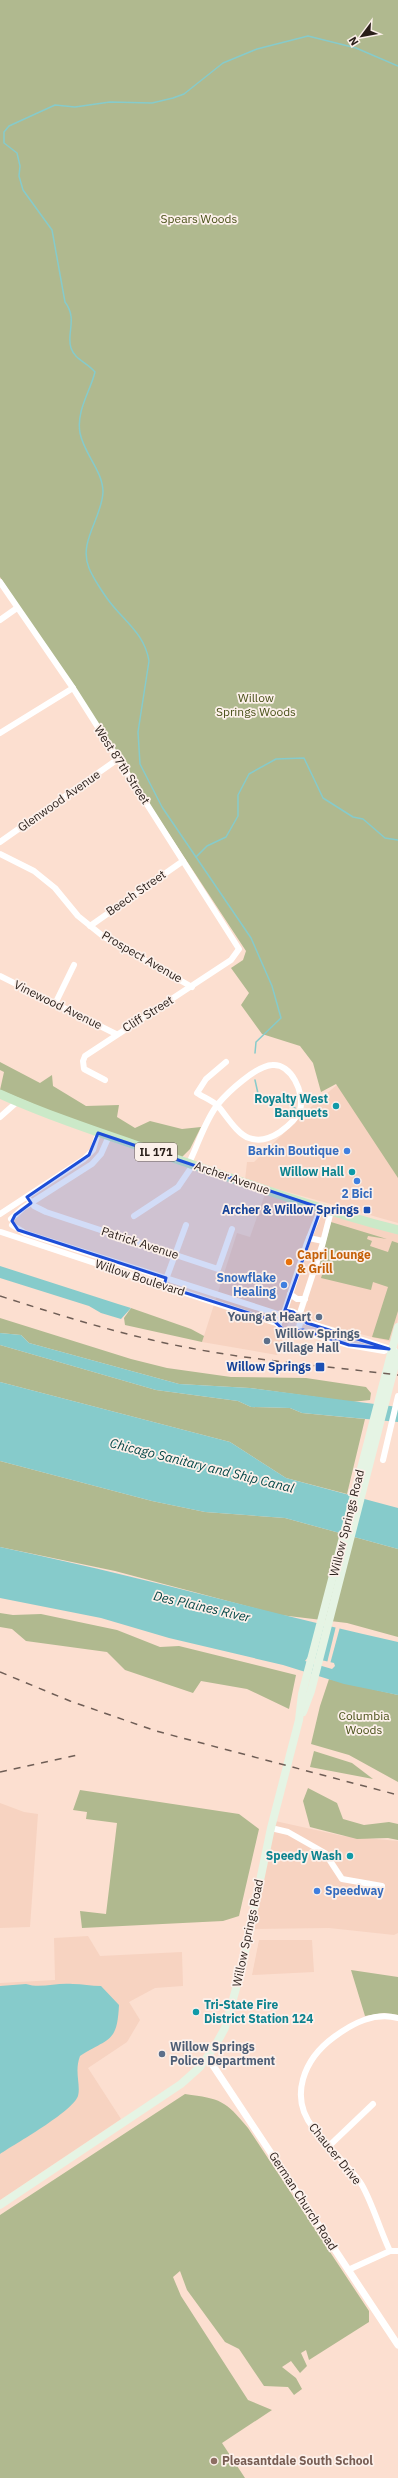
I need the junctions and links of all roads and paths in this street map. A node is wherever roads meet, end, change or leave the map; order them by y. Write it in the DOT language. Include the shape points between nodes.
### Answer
graph roads {
  1 [pos="0,582"];
  2 [pos="17,608"];
  3 [pos="0,620"];
  4 [pos="73,688"];
  5 [pos="0,733"];
  6 [pos="118,759"];
  7 [pos="0,842"];
  8 [pos="0,854"];
  9 [pos="183,861"];
  10 [pos="90,926"];
  11 [pos="238,952"];
  12 [pos="74,965"];
  13 [pos="0,976"];
  14 [pos="192,987"];
  15 [pos="55,1004"];
  16 [pos="116,1034"];
  17 [pos="226,1062"];
  18 [pos="105,1080"];
  19 [pos="0,1094"];
  20 [pos="17,1102"];
  21 [pos="217,1105"];
  22 [pos="0,1117"];
  23 [pos="98,1133"];
  24 [pos="109,1136"];
  25 [pos="191,1164"];
  26 [pos="27,1197"];
  27 [pos="31,1203"];
  28 [pos="321,1208"];
  29 [pos="331,1211"];
  30 [pos="0,1214"];
  31 [pos="134,1216"];
  32 [pos="11,1219"];
  33 [pos="186,1225"];
  34 [pos="12,1226"];
  35 [pos="385,1226"];
  36 [pos="232,1230"];
  37 [pos="398,1230"];
  38 [pos="0,1232"];
  39 [pos="398,1235"];
  40 [pos="309,1238"];
  41 [pos="323,1241"];
  42 [pos="175,1254"];
  43 [pos="166,1278"];
  44 [pos="164,1286"];
  45 [pos="290,1294"];
  46 [pos="305,1299"];
  47 [pos="282,1314"];
  48 [pos="299,1318"];
  49 [pos="279,1324"];
  50 [pos="397,1329"];
  51 [pos="297,1330"];
  52 [pos="389,1349"];
  53 [pos="398,1352"];
  54 [pos="398,1396"];
  55 [pos="382,1460"];
  56 [pos="306,1695"];
  57 [pos="271,1828"];
  58 [pos="382,1886"];
  59 [pos="398,2018"];
  60 [pos="208,2058"];
  61 [pos="373,2104"];
  62 [pos="329,2146"];
  63 [pos="0,2205"];
  64 [pos="390,2251"];
  65 [pos="398,2251"];
  66 [pos="348,2270"];
  67 [pos="398,2345"];
  1 -- 2 [label="street, West 87th Street"];
  2 -- 3 [label="street"];
  2 -- 4 [label="street, West 87th Street"];
  4 -- 5 [label="street"];
  4 -- 6 [label="street, West 87th Street"];
  6 -- 7 [label="street, Glenwood Avenue"];
  6 -- 9 [label="street, West 87th Street"];
  8 -- 10 [label="street, Prospect Avenue" via="34,871 55,888 78,916"];
  9 -- 10 [label="street, Beech Street"];
  9 -- 11 [label="street, West 87th Street" via="235,941"];
  10 -- 14 [label="street, Prospect Avenue" via="115,944"];
  11 -- 14 [label="street, Cliff Street" via="231,960"];
  12 -- 15 [label="street"];
  13 -- 15 [label="street, Vinewood Avenue"];
  14 -- 16 [label="street, Cliff Street"];
  15 -- 16 [label="street, Vinewood Avenue"];
  16 -- 18 [label="street, Cliff Street" via="83,1061 84,1069 88,1073"];
  17 -- 21 [label="street" via="197,1091"];
  19 -- 20 [label="main road, Archer Avenue / IL 171"];
  20 -- 22 [label="street"];
  20 -- 23 [label="main road, Archer Avenue / IL 171"];
  21 -- 21 [label="street" via="240,1083 271,1065 285,1068 293,1075 301,1107 297,1116 282,1130 259,1140 239,1132"];
  21 -- 25 [label="street"];
  23 -- 24 [label="main road, Archer Avenue / IL 171"];
  23 -- 26 [label="street" via="89,1155"];
  24 -- 25 [label="main road, Archer Avenue / IL 171"];
  24 -- 27 [label="street" via="101,1154 92,1164"];
  25 -- 28 [label="main road, Archer Avenue / IL 171"];
  25 -- 31 [label="street" via="178,1188"];
  26 -- 27 [label="street, Patrick Avenue"];
  26 -- 30 [label="street"];
  27 -- 32 [label="street"];
  27 -- 42 [label="street, Patrick Avenue" via="46,1212"];
  28 -- 29 [label="main road, Archer Avenue / IL 171"];
  28 -- 40 [label="street"];
  29 -- 35 [label="main road, Archer Avenue / IL 171"];
  29 -- 41 [label="street"];
  30 -- 32 [label="street"];
  32 -- 34 [label="street"];
  33 -- 42 [label="street"];
  34 -- 38 [label="street" via="9,1230"];
  34 -- 43 [label="street, Willow Boulevard" via="25,1233"];
  35 -- 37 [label="main road, Archer Avenue / IL 171"];
  35 -- 39 [label="main road"];
  36 -- 42 [label="street, Patrick Avenue" via="218,1269"];
  38 -- 44 [label="street, Willow Boulevard"];
  40 -- 41 [label="street"];
  40 -- 45 [label="street"];
  41 -- 46 [label="street"];
  42 -- 43 [label="street"];
  43 -- 44 [label="street"];
  43 -- 47 [label="street, Willow Boulevard"];
  44 -- 49 [label="street, Willow Boulevard"];
  45 -- 46 [label="street" via="296,1299"];
  45 -- 47 [label="street"];
  46 -- 48 [label="street"];
  47 -- 48 [label="street" via="290,1311"];
  47 -- 49 [label="street"];
  48 -- 51 [label="street"];
  48 -- 52 [label="street" via="326,1330 386,1346"];
  49 -- 51 [label="street" via="286,1332"];
  50 -- 56 [label="main road, Willow Springs Road"];
  51 -- 52 [label="street" via="349,1345 384,1351"];
  52 -- 53 [label="street"];
  53 -- 56 [label="main road, Willow Springs Road"];
  54 -- 55 [label="street"];
  56 -- 57 [label="main road, Willow Springs Road"];
  57 -- 58 [label="street" via="288,1832 325,1853 342,1879"];
  57 -- 60 [label="main road, Willow Springs Road" via="234,1997 224,2028"];
  59 -- 62 [label="street, Chaucer Drive" via="378,2016 360,2021 323,2045 312,2058 301,2086 303,2105 309,2122"];
  60 -- 63 [label="main road, Willow Springs Road" via="181,2084"];
  60 -- 66 [label="street, German Church Road"];
  61 -- 62 [label="street"];
  62 -- 64 [label="street, Chaucer Drive" via="361,2183"];
  64 -- 65 [label="street"];
  64 -- 66 [label="street"];
  66 -- 67 [label="street, German Church Road"];
}
